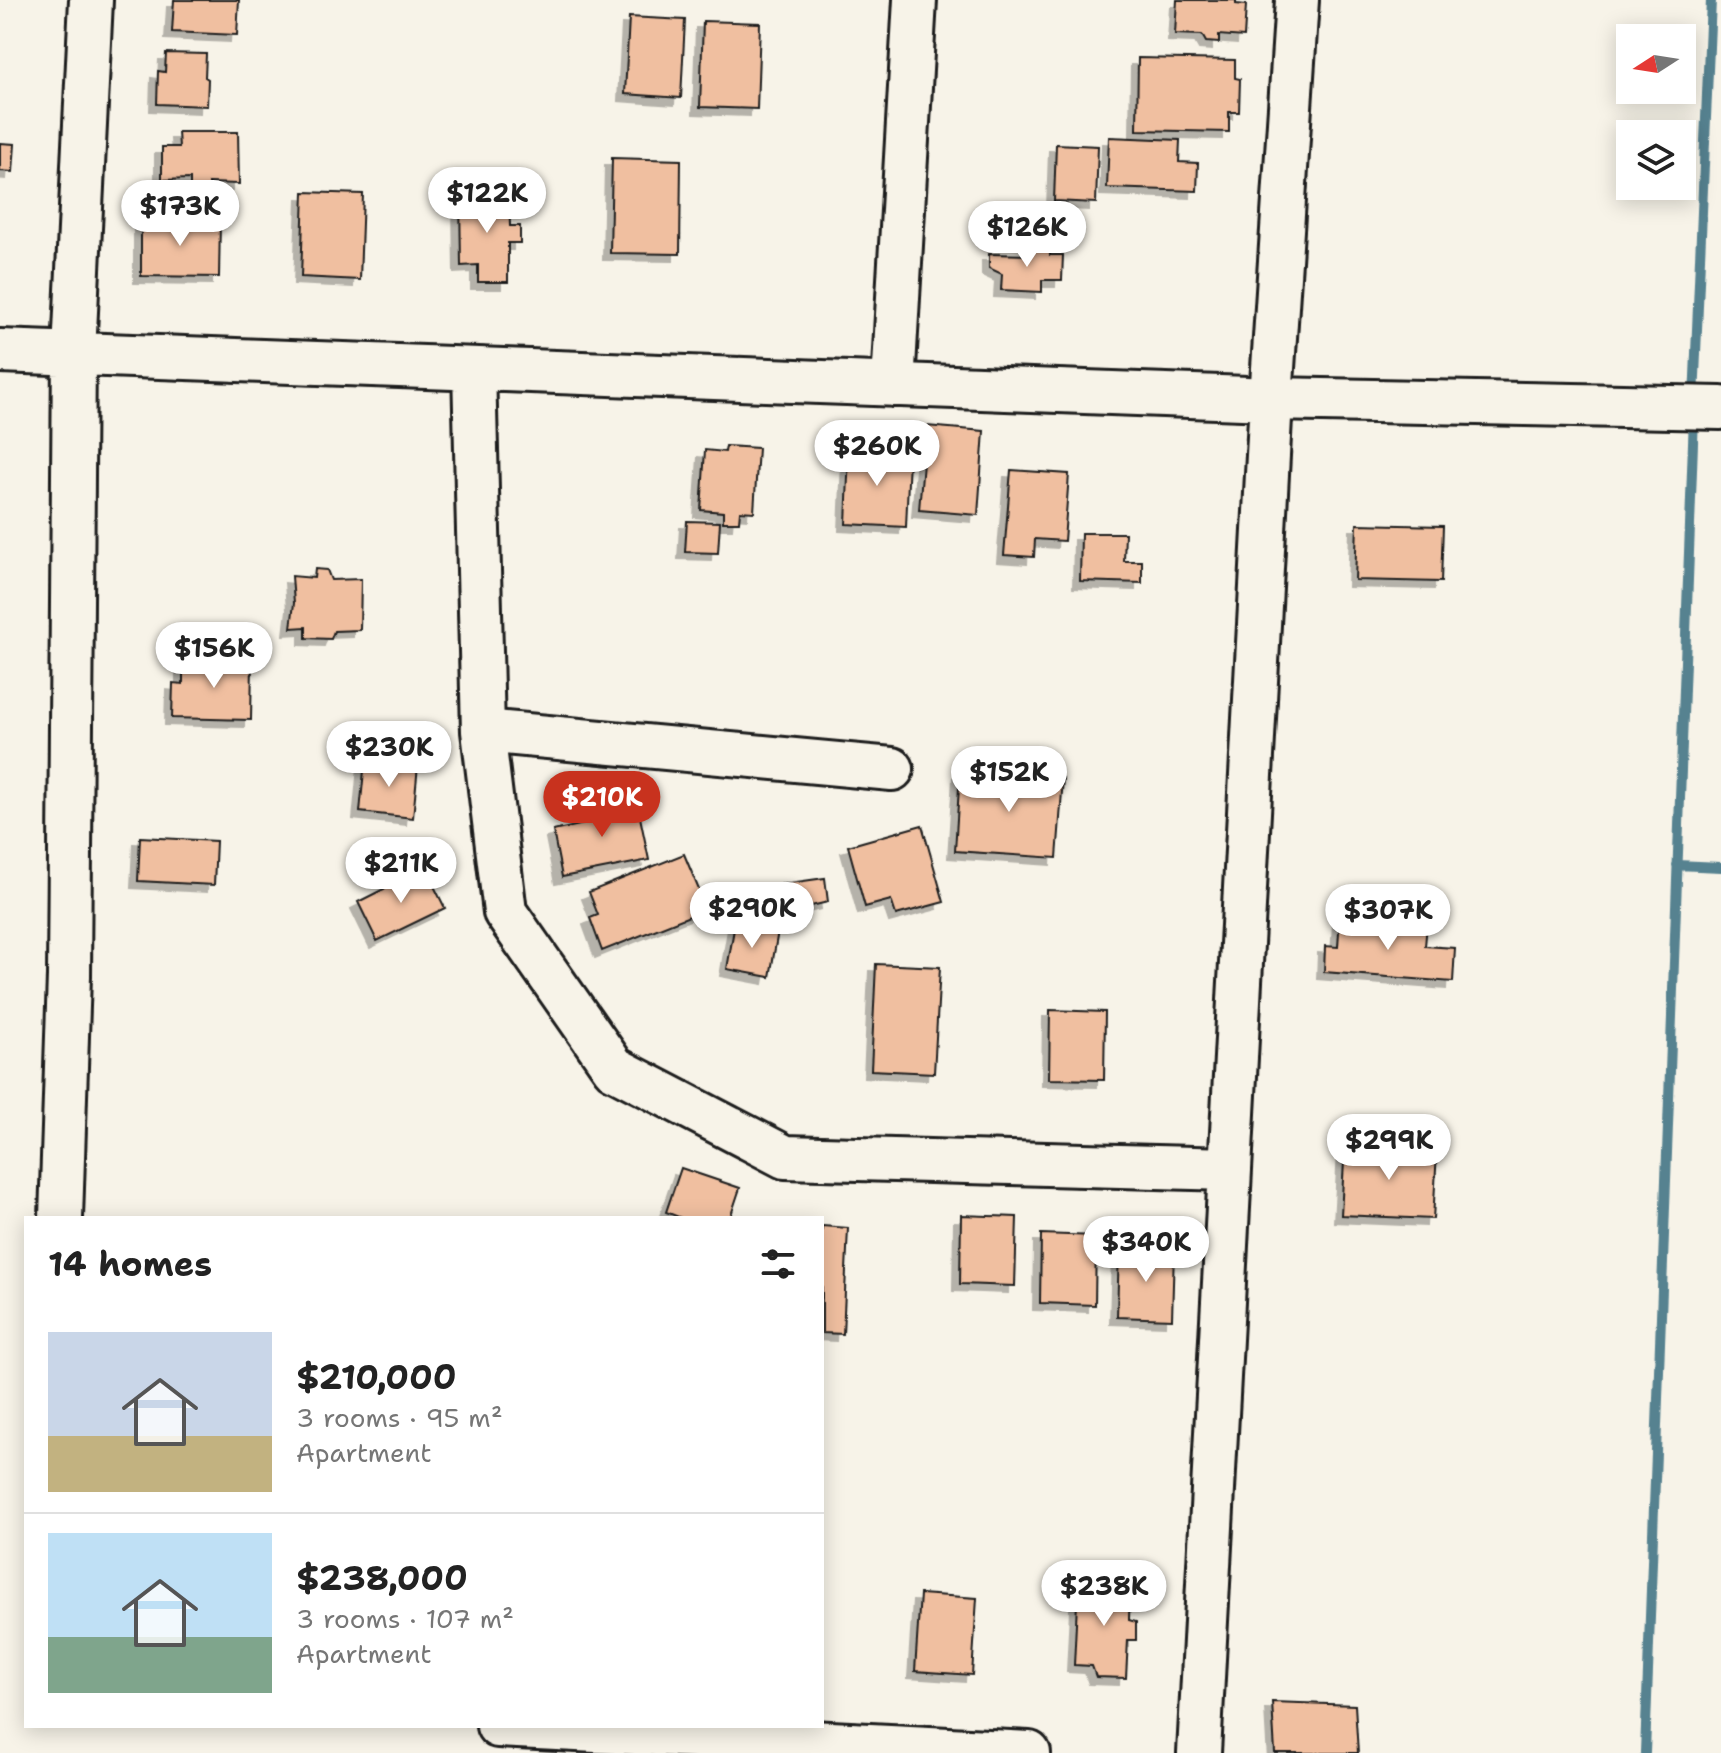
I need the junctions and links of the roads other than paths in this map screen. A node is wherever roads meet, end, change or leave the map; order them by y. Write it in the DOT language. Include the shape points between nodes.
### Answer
graph roads {
  1 [pos="91,0"];
  2 [pos="915,0"];
  3 [pos="1297,0"];
  4 [pos="0,351"];
  5 [pos="74,353"];
  6 [pos="474,369"];
  7 [pos="893,385"];
  8 [pos="1271,399"];
  9 [pos="1721,408"];
  10 [pos="483,731"];
  11 [pos="892,769"];
  12 [pos="1230,1169"];
  13 [pos="61,1216"];
  14 [pos="537,1728"];
  15 [pos="1029,1753"];
  16 [pos="1199,1753"];
  1 -- 5 [label="street"];
  2 -- 7 [label="street"];
  3 -- 8 [label="street"];
  4 -- 5 [label="street"];
  5 -- 6 [label="street"];
  5 -- 13 [label="street" via="69,976"];
  6 -- 7 [label="street"];
  6 -- 10 [label="street"];
  7 -- 8 [label="street"];
  8 -- 9 [label="street"];
  8 -- 12 [label="street"];
  10 -- 11 [label="street"];
  10 -- 12 [label="street" via="505,912 614,1068 785,1157"];
  12 -- 16 [label="street"];
  14 -- 15 [label="street"];
}
